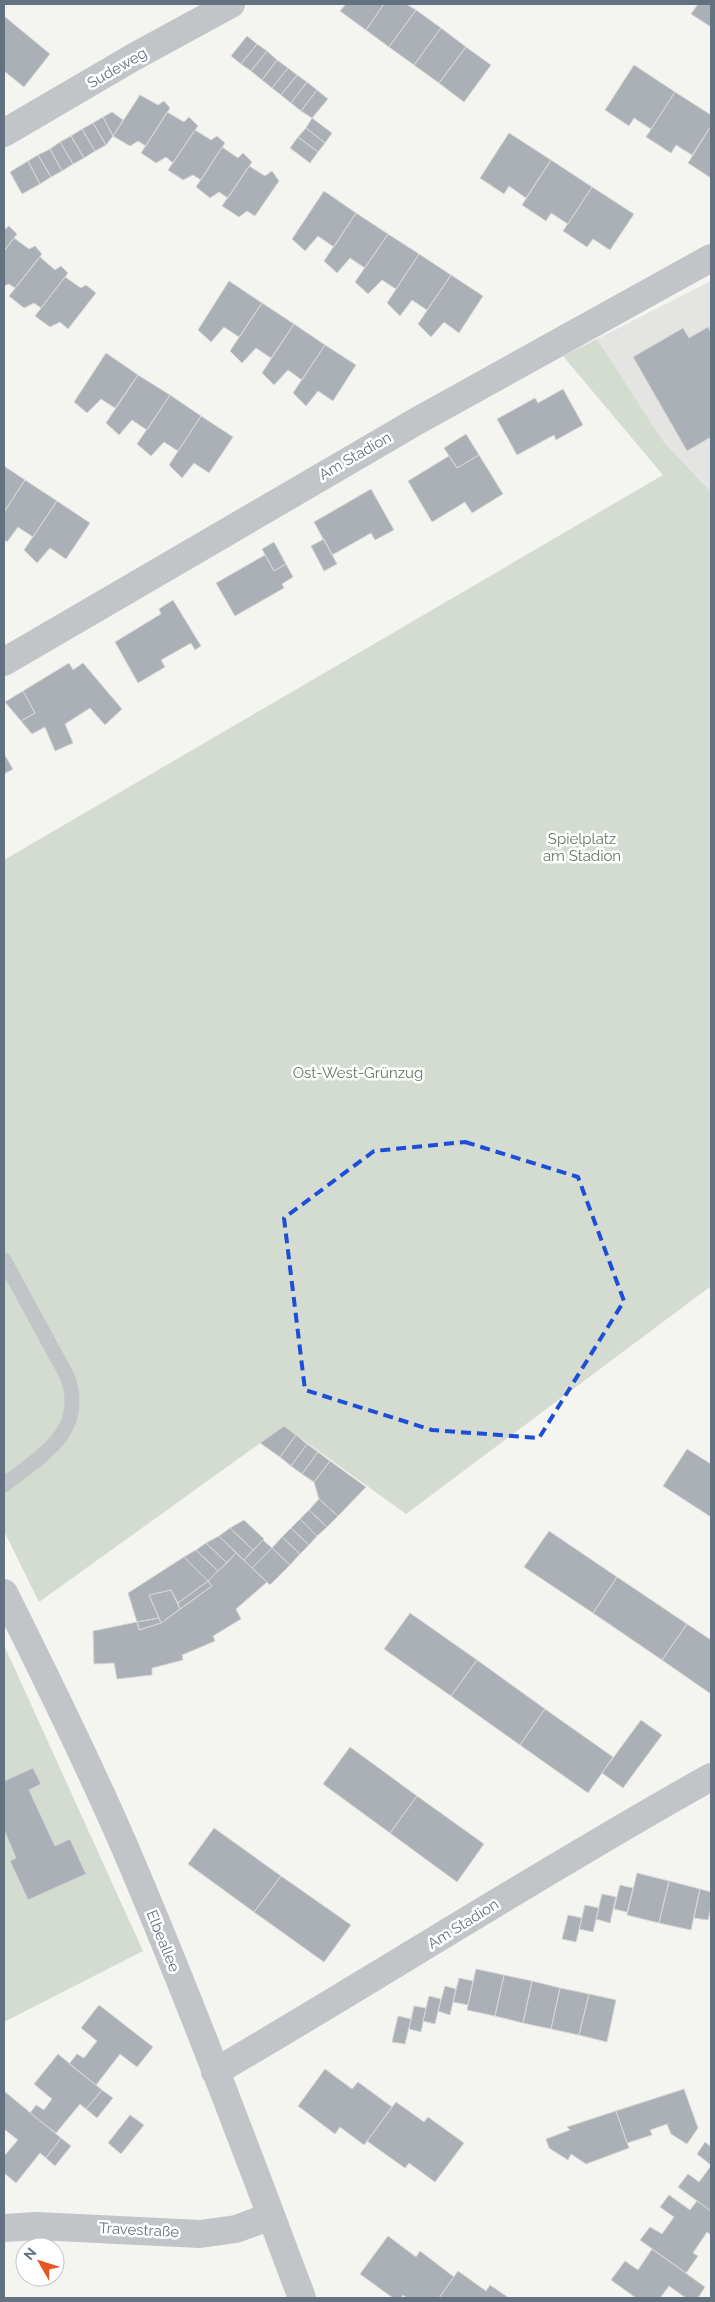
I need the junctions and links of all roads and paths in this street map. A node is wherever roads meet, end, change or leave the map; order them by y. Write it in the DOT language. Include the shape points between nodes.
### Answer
graph roads {
  1 [pos="231,4"];
  2 [pos="4,133"];
  3 [pos="711,258"];
  4 [pos="4,662"];
  5 [pos="4,1260"];
  6 [pos="4,1485"];
  7 [pos="4,1593"];
  8 [pos="13,1630"];
  9 [pos="711,1777"];
  10 [pos="215,2072"];
  11 [pos="272,2216"];
  12 [pos="4,2228"];
  13 [pos="302,2298"];
  1 -- 2 [label="street, Sudeweg"];
  3 -- 4 [label="street, Am Stadion" via="391,435"];
  5 -- 6 [label="lane" via="67,1376 73,1403 65,1430 54,1445"];
  7 -- 8 [label="street, Elbeallee"];
  8 -- 10 [label="street, Elbeallee" via="123,1843"];
  9 -- 10 [label="street, Am Stadion" via="570,1856 454,1930"];
  10 -- 11 [label="street, Elbeallee"];
  11 -- 12 [label="street, Travestraße" via="236,2229 200,2234 46,2226"];
  11 -- 13 [label="street, Elbeallee"];
}
